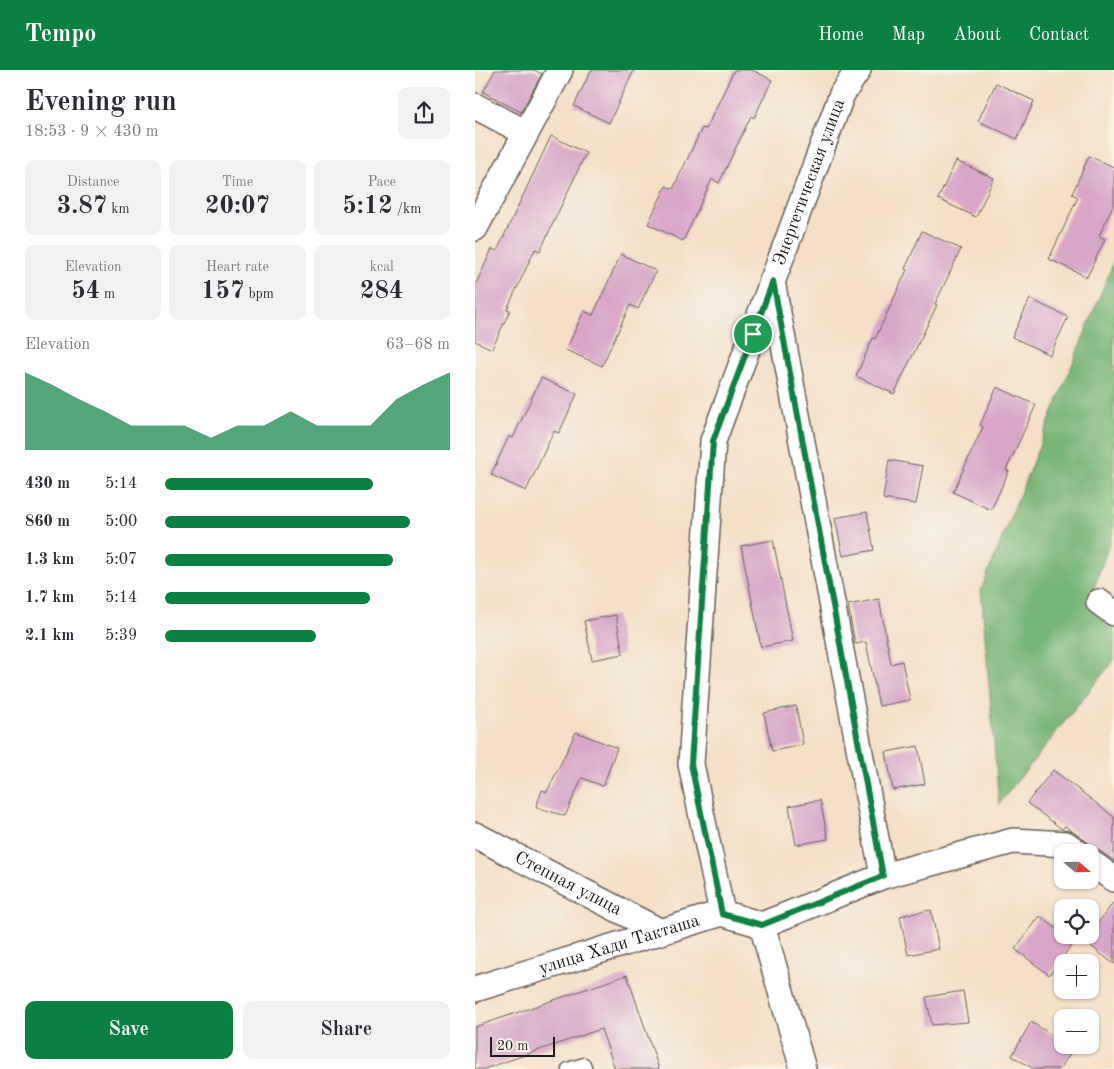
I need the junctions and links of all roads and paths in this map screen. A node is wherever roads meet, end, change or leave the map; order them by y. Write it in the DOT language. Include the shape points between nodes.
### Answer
graph roads {
  1 [pos="560,70"];
  2 [pos="858,70"];
  3 [pos="475,106"];
  4 [pos="526,133"];
  5 [pos="475,228"];
  6 [pos="773,281"];
  7 [pos="475,835"];
  8 [pos="1066,844"];
  9 [pos="1099,868"];
  10 [pos="883,876"];
  11 [pos="1114,879"];
  12 [pos="722,914"];
  13 [pos="762,925"];
  14 [pos="661,932"];
  15 [pos="475,989"];
  16 [pos="568,1069"];
  17 [pos="586,1069"];
  18 [pos="803,1069"];
  1 -- 4 [label="street"];
  2 -- 6 [label="street, Энергетическая улица" via="842,94"];
  3 -- 4 [label="street"];
  4 -- 5 [label="street"];
  6 -- 10 [label="street"];
  6 -- 12 [label="street, Энергетическая улица" via="713,441 691,764"];
  7 -- 14 [label="street, Степная улица"];
  8 -- 10 [label="street" via="1013,841"];
  9 -- 11 [label="street"];
  10 -- 13 [label="street"];
  12 -- 13 [label="street, улица Хади Такташа"];
  12 -- 14 [label="street, улица Хади Такташа"];
  13 -- 18 [label="street"];
  14 -- 15 [label="street, улица Хади Такташа"];
  16 -- 17 [label="lane" via="584,1064"];
}
